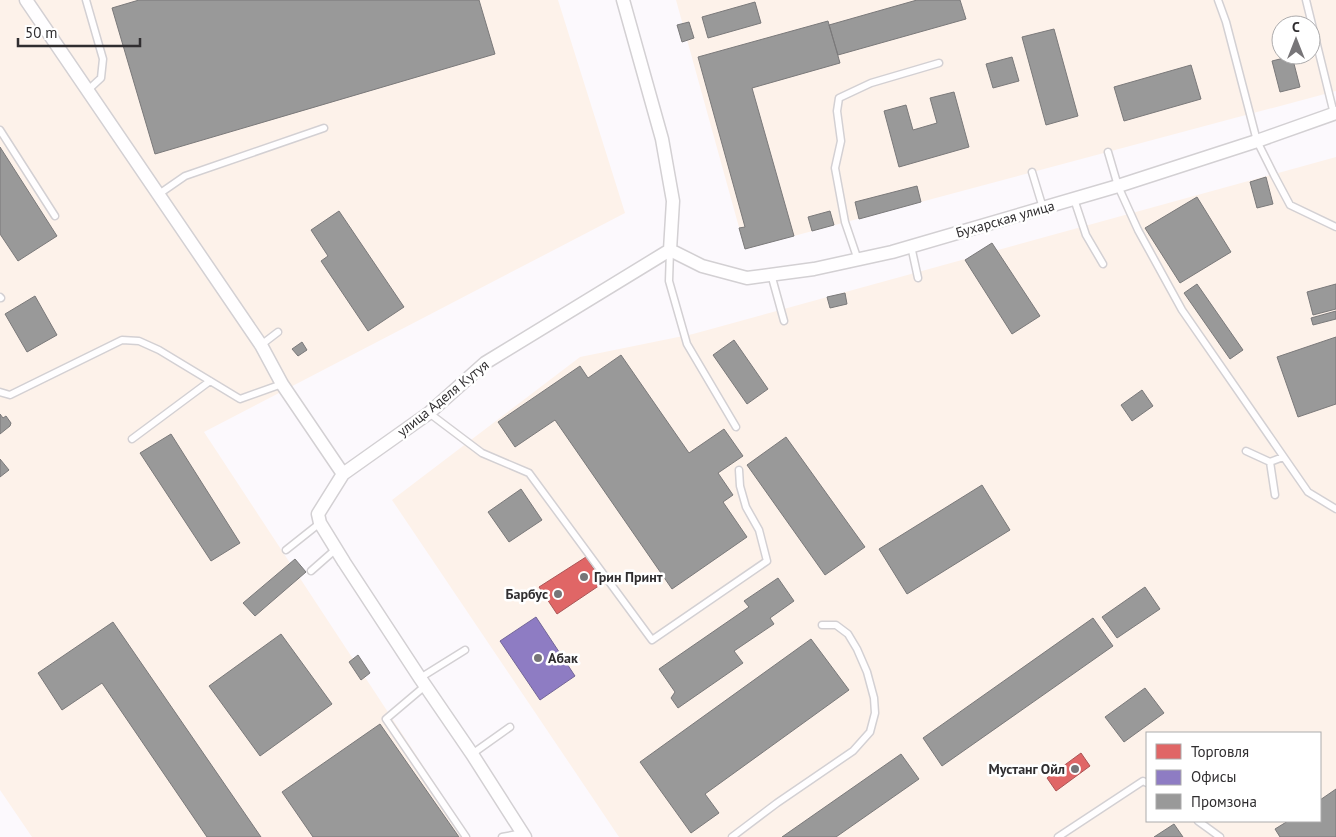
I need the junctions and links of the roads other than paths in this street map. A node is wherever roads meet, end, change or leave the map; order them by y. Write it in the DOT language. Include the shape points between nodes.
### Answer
graph roads {
  1 [pos="26,0"];
  2 [pos="86,0"];
  3 [pos="623,0"];
  4 [pos="1218,0"];
  5 [pos="1306,0"];
  6 [pos="939,63"];
  7 [pos="88,90"];
  8 [pos="1335,114"];
  9 [pos="324,128"];
  10 [pos="0,130"];
  11 [pos="1256,141"];
  12 [pos="1108,152"];
  13 [pos="1032,172"];
  14 [pos="1118,186"];
  15 [pos="159,194"];
  16 [pos="1074,199"];
  17 [pos="1043,208"];
  18 [pos="55,216"];
  19 [pos="1336,227"];
  20 [pos="911,246"];
  21 [pos="670,250"];
  22 [pos="858,260"];
  23 [pos="1103,264"];
  24 [pos="771,274"];
  25 [pos="918,278"];
  26 [pos="784,321"];
  27 [pos="278,332"];
  28 [pos="261,345"];
  29 [pos="210,381"];
  30 [pos="282,384"];
  31 [pos="0,392"];
  32 [pos="429,413"];
  33 [pos="736,427"];
  34 [pos="132,439"];
  35 [pos="1246,451"];
  36 [pos="1283,457"];
  37 [pos="1270,462"];
  38 [pos="739,470"];
  39 [pos="343,474"];
  40 [pos="1275,495"];
  41 [pos="1336,509"];
  42 [pos="320,524"];
  43 [pos="336,549"];
  44 [pos="286,550"];
  45 [pos="311,571"];
  46 [pos="822,625"];
  47 [pos="465,650"];
  48 [pos="423,682"];
  49 [pos="510,726"];
  50 [pos="472,754"];
  51 [pos="1146,783"];
  52 [pos="1199,822"];
  53 [pos="524,835"];
  54 [pos="466,837"];
  55 [pos="502,837"];
  56 [pos="732,837"];
  57 [pos="1058,837"];
  58 [pos="1220,837"];
  1 -- 7 [label="street"];
  2 -- 7 [label="lane" via="103,59 101,78"];
  3 -- 21 [label="street" via="665,157 673,201"];
  4 -- 11 [label="lane"];
  5 -- 8 [label="lane"];
  6 -- 22 [label="lane" via="871,83 839,98 837,111 841,140 835,168 845,222"];
  7 -- 15 [label="street"];
  8 -- 11 [label="street, Бухарская улица"];
  9 -- 15 [label="lane" via="185,176"];
  10 -- 18 [label="lane"];
  11 -- 14 [label="street, Бухарская улица"];
  11 -- 19 [label="lane" via="1290,205"];
  12 -- 14 [label="lane"];
  13 -- 17 [label="lane"];
  14 -- 16 [label="street, Бухарская улица"];
  14 -- 36 [label="lane" via="1182,310"];
  15 -- 28 [label="street"];
  16 -- 17 [label="street, Бухарская улица"];
  16 -- 23 [label="lane" via="1086,235"];
  17 -- 20 [label="street, Бухарская улица"];
  20 -- 22 [label="street, Бухарская улица"];
  20 -- 25 [label="lane"];
  21 -- 24 [label="street, Бухарская улица" via="702,266 746,278"];
  21 -- 32 [label="street, улица Аделя Кутуя" via="485,362"];
  21 -- 33 [label="lane" via="669,281 687,344"];
  22 -- 24 [label="street, Бухарская улица"];
  24 -- 26 [label="lane"];
  27 -- 28 [label="lane"];
  28 -- 30 [label="street"];
  29 -- 30 [label="lane" via="240,399"];
  29 -- 31 [label="lane" via="160,350 139,341 122,340 10,394"];
  29 -- 34 [label="lane"];
  30 -- 39 [label="street"];
  32 -- 38 [label="lane" via="482,453 528,473 652,640 767,561 760,530 746,507"];
  32 -- 39 [label="street, улица Аделя Кутуя"];
  35 -- 37 [label="lane"];
  36 -- 37 [label="lane"];
  36 -- 41 [label="lane" via="1308,492"];
  37 -- 40 [label="lane"];
  39 -- 42 [label="street, улица Аделя Кутуя" via="318,514"];
  42 -- 43 [label="street"];
  42 -- 44 [label="lane"];
  43 -- 45 [label="lane"];
  43 -- 48 [label="street"];
  46 -- 56 [label="lane" via="836,625 848,634 858,649 874,698 875,713 870,732 853,751"];
  47 -- 48 [label="lane"];
  48 -- 50 [label="street"];
  48 -- 54 [label="lane" via="386,719"];
  49 -- 50 [label="lane"];
  50 -- 53 [label="street"];
  51 -- 57 [label="lane" via="1144,781"];
  52 -- 58 [label="lane"];
  53 -- 55 [label="lane"];
}
